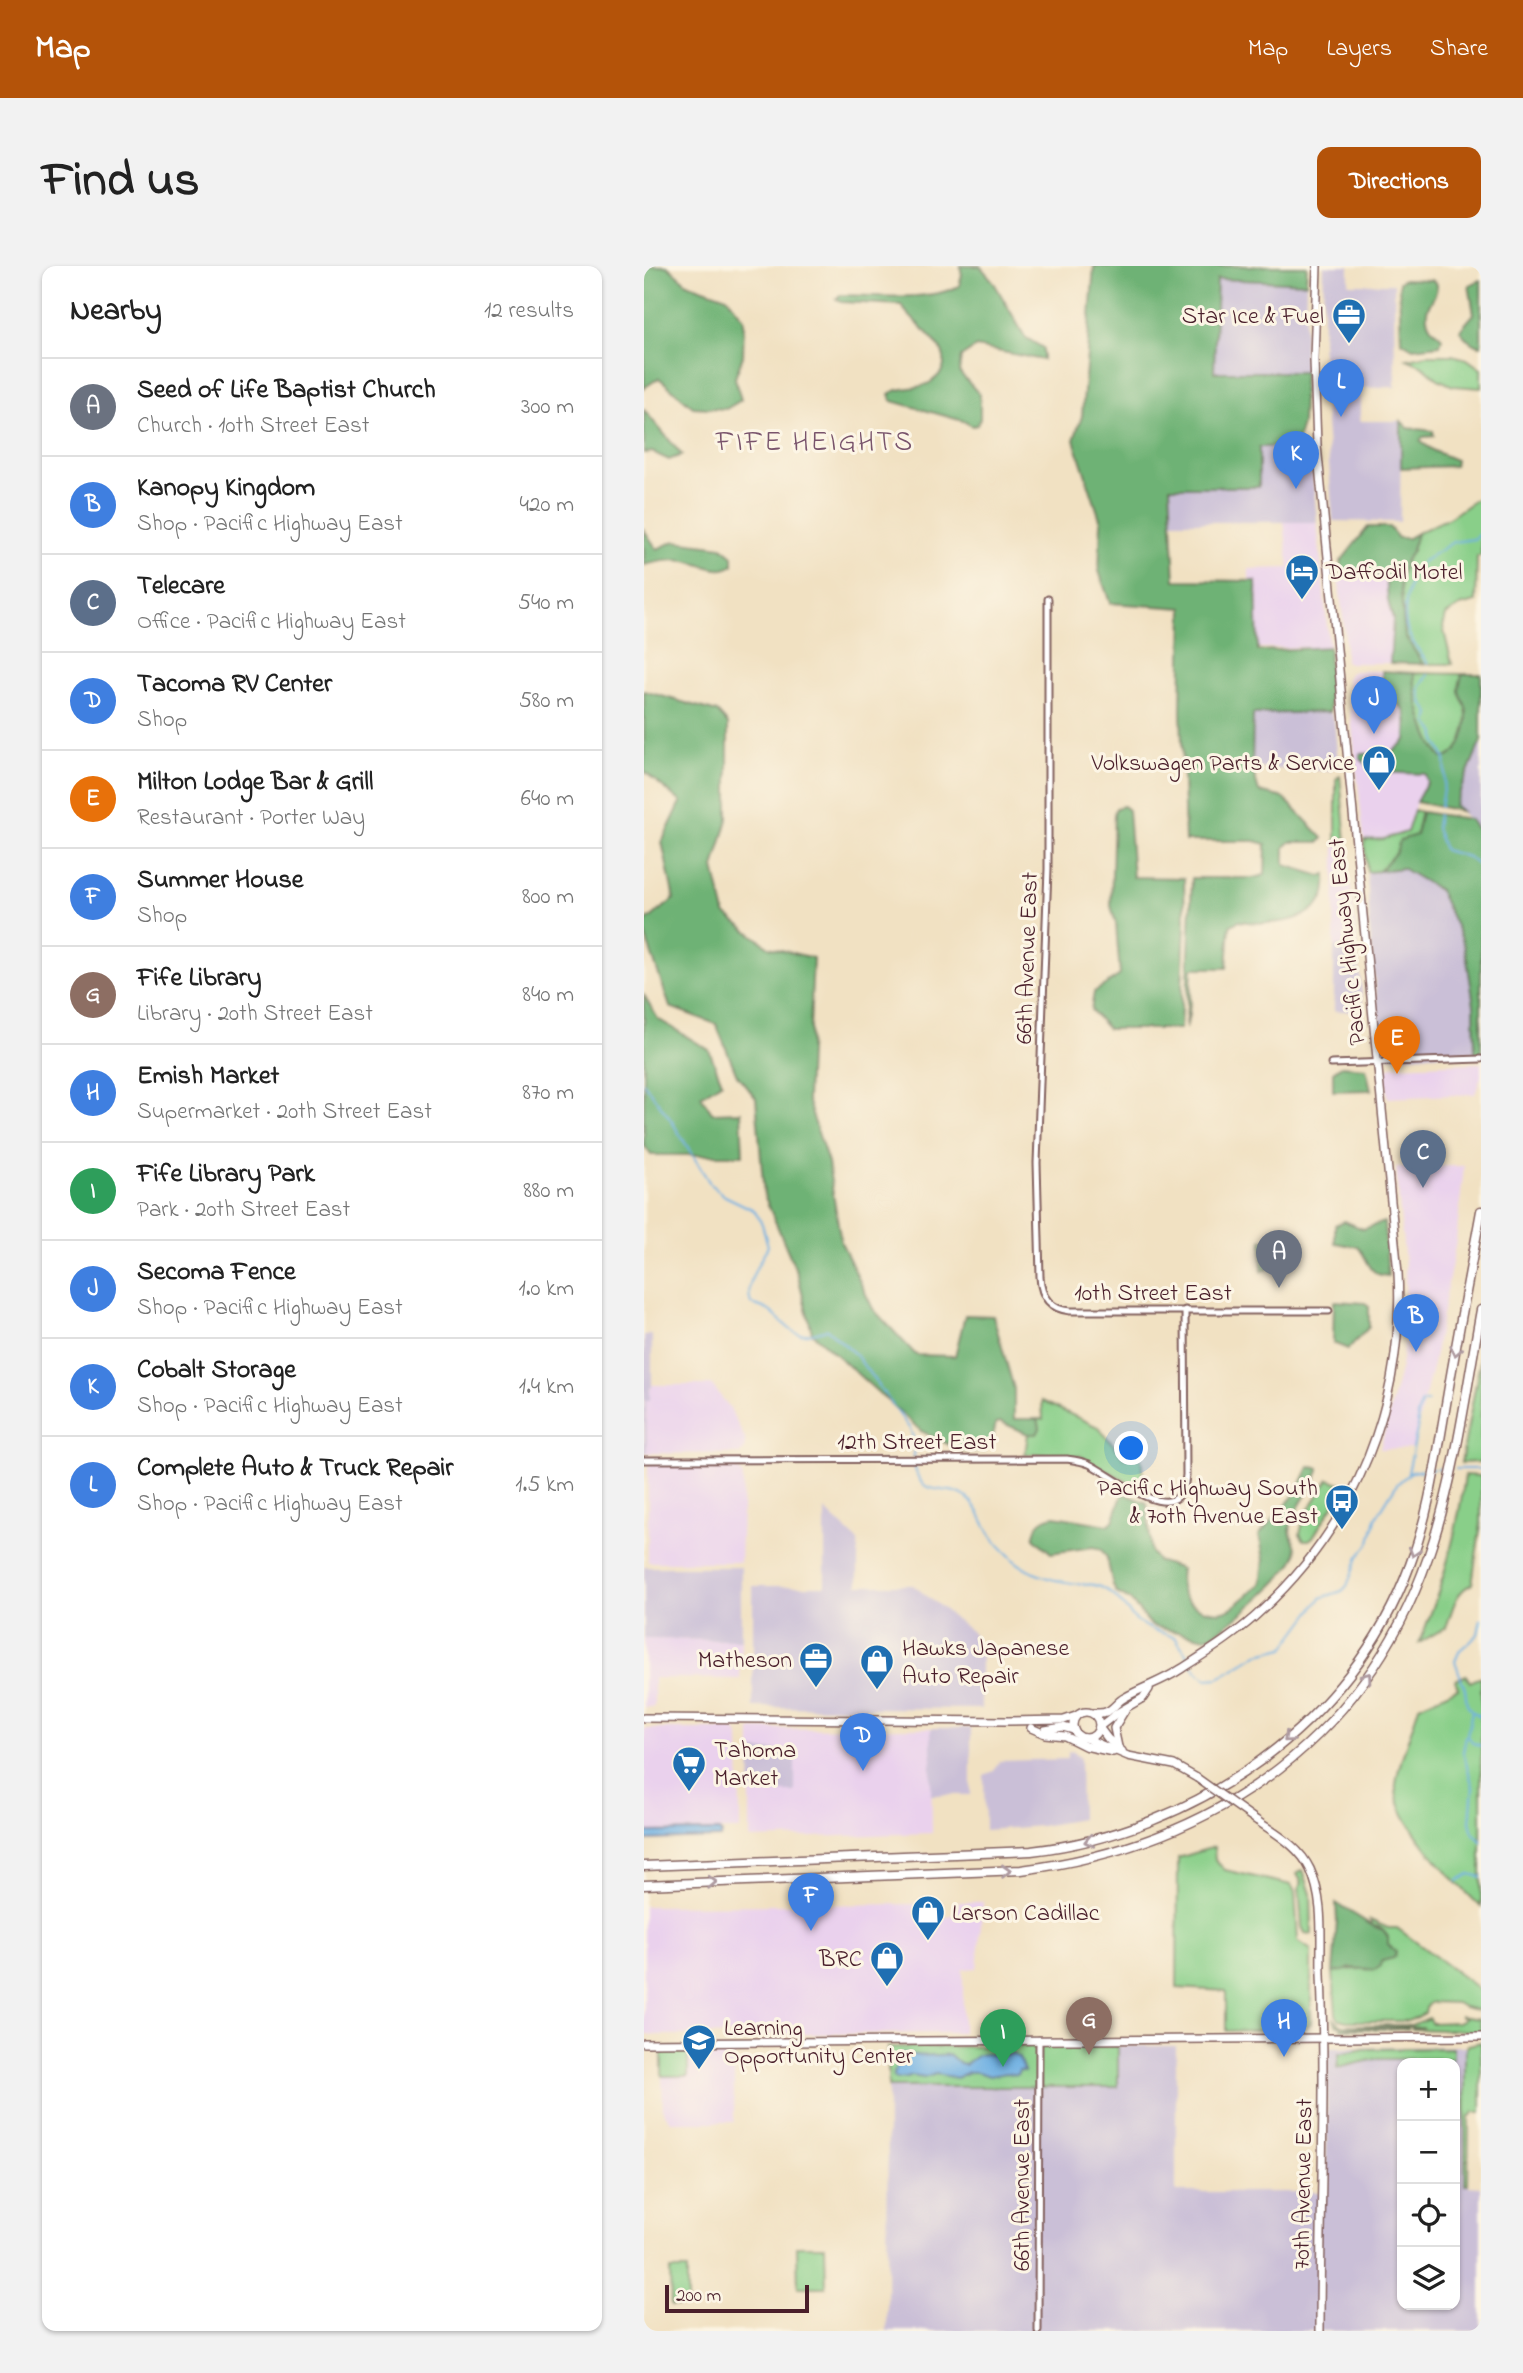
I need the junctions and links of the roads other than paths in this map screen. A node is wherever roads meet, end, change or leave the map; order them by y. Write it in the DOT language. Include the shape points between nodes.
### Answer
graph roads {
  1 [pos="1317,266"];
  2 [pos="1048,599"];
  3 [pos="1481,1059"];
  4 [pos="1377,1062"];
  5 [pos="1331,1064"];
  6 [pos="1481,1211"];
  7 [pos="1060,1310"];
  8 [pos="1185,1310"];
  9 [pos="1481,1310"];
  10 [pos="1329,1311"];
  11 [pos="644,1460"];
  12 [pos="1151,1686"];
  13 [pos="1130,1705"];
  14 [pos="1093,1713"];
  15 [pos="1076,1716"];
  16 [pos="644,1718"];
  17 [pos="1007,1721"];
  18 [pos="1099,1727"];
  19 [pos="1031,1728"];
  20 [pos="1074,1730"];
  21 [pos="1085,1738"];
  22 [pos="1121,1751"];
  23 [pos="644,1866"];
  24 [pos="644,1885"];
  25 [pos="1324,2037"];
  26 [pos="1481,2037"];
  27 [pos="1039,2040"];
  28 [pos="644,2043"];
  29 [pos="1038,2331"];
  30 [pos="1320,2331"];
  1 -- 4 [label="main road, Pacific Highway East" via="1314,373 1319,464"];
  2 -- 7 [label="street, 66th Avenue East" via="1048,869 1037,1163 1041,1287 1048,1302"];
  3 -- 4 [label="street"];
  4 -- 5 [label="street"];
  4 -- 12 [label="main road, Pacific Highway East" via="1399,1293 1395,1356 1381,1424 1352,1494 1292,1581 1203,1656"];
  6 -- 23 [label="highway, one-way" via="1432,1486 1410,1566 1346,1678 1284,1742 1219,1790 1108,1837 1031,1851"];
  7 -- 8 [label="street, 10th Street East"];
  8 -- 10 [label="street, 10th Street East"];
  8 -- 11 [label="street, 12th Street East" via="1186,1475 1179,1496 1169,1501 1153,1500 1088,1464 1067,1459"];
  24 -- 9 [label="highway, one-way" via="1021,1870 1070,1863 1121,1850 1203,1818 1261,1783 1343,1708 1394,1636 1410,1603 1435,1538 1448,1485"];
  12 -- 13 [label="main road, Pacific Highway East" via="1143,1698"];
  12 -- 14 [label="main road, Pacific Highway East" via="1108,1711"];
  13 -- 18 [label="main road, Pacific Highway East"];
  13 -- 22 [label="main road" via="1115,1727"];
  14 -- 15 [label="main road" via="1084,1711"];
  14 -- 18 [label="main road"];
  15 -- 17 [label="main road"];
  15 -- 20 [label="main road"];
  16 -- 17 [label="main road"];
  17 -- 19 [label="main road"];
  18 -- 21 [label="main road"];
  18 -- 22 [label="main road"];
  19 -- 20 [label="main road"];
  19 -- 22 [label="main road" via="1099,1750"];
  20 -- 21 [label="main road"];
  21 -- 22 [label="main road"];
  22 -- 25 [label="main road, 70th Avenue East, bridge" via="1168,1763 1197,1778 1295,1848 1305,1860 1320,1910"];
  25 -- 26 [label="main road"];
  25 -- 27 [label="main road"];
  25 -- 30 [label="main road, 70th Avenue East"];
  27 -- 28 [label="main road"];
  27 -- 29 [label="street, 66th Avenue East"];
}
